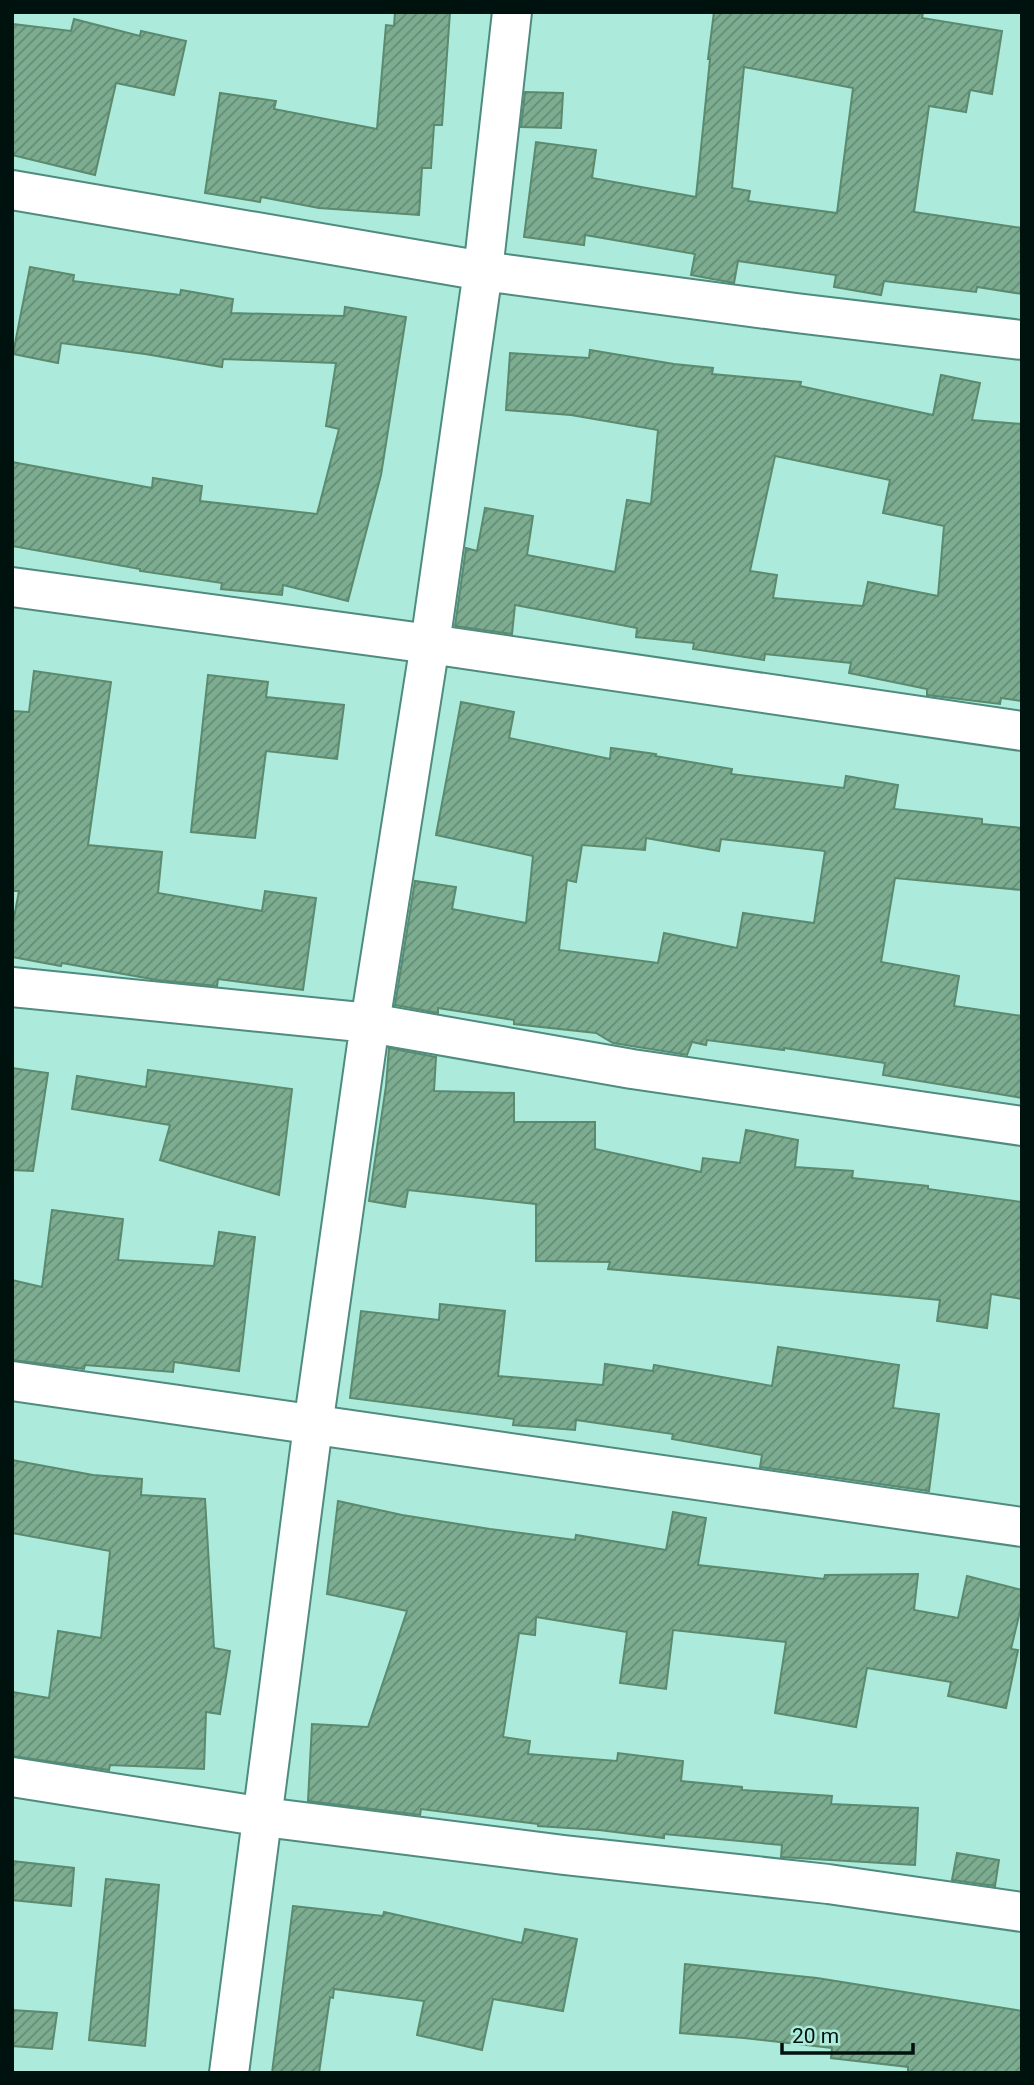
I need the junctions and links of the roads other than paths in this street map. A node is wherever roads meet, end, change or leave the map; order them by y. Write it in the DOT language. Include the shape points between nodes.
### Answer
graph roads {
  1 [pos="512,12"];
  2 [pos="12,190"];
  3 [pos="484,271"];
  4 [pos="1022,340"];
  5 [pos="12,587"];
  6 [pos="430,643"];
  7 [pos="1022,731"];
  8 [pos="12,987"];
  9 [pos="370,1023"];
  10 [pos="1022,1126"];
  11 [pos="12,1381"];
  12 [pos="313,1426"];
  13 [pos="1022,1527"];
  14 [pos="12,1777"];
  15 [pos="264,1817"];
  16 [pos="1022,1912"];
  17 [pos="229,2073"];
  1 -- 3 [label="street"];
  2 -- 3 [label="street"];
  3 -- 4 [label="street"];
  3 -- 6 [label="street"];
  5 -- 6 [label="street"];
  6 -- 7 [label="street"];
  6 -- 9 [label="street"];
  8 -- 9 [label="street"];
  9 -- 10 [label="street" via="632,1069"];
  9 -- 12 [label="street"];
  11 -- 12 [label="street"];
  12 -- 13 [label="street"];
  12 -- 15 [label="street"];
  14 -- 15 [label="street"];
  15 -- 16 [label="street" via="828,1884"];
  15 -- 17 [label="street"];
}
